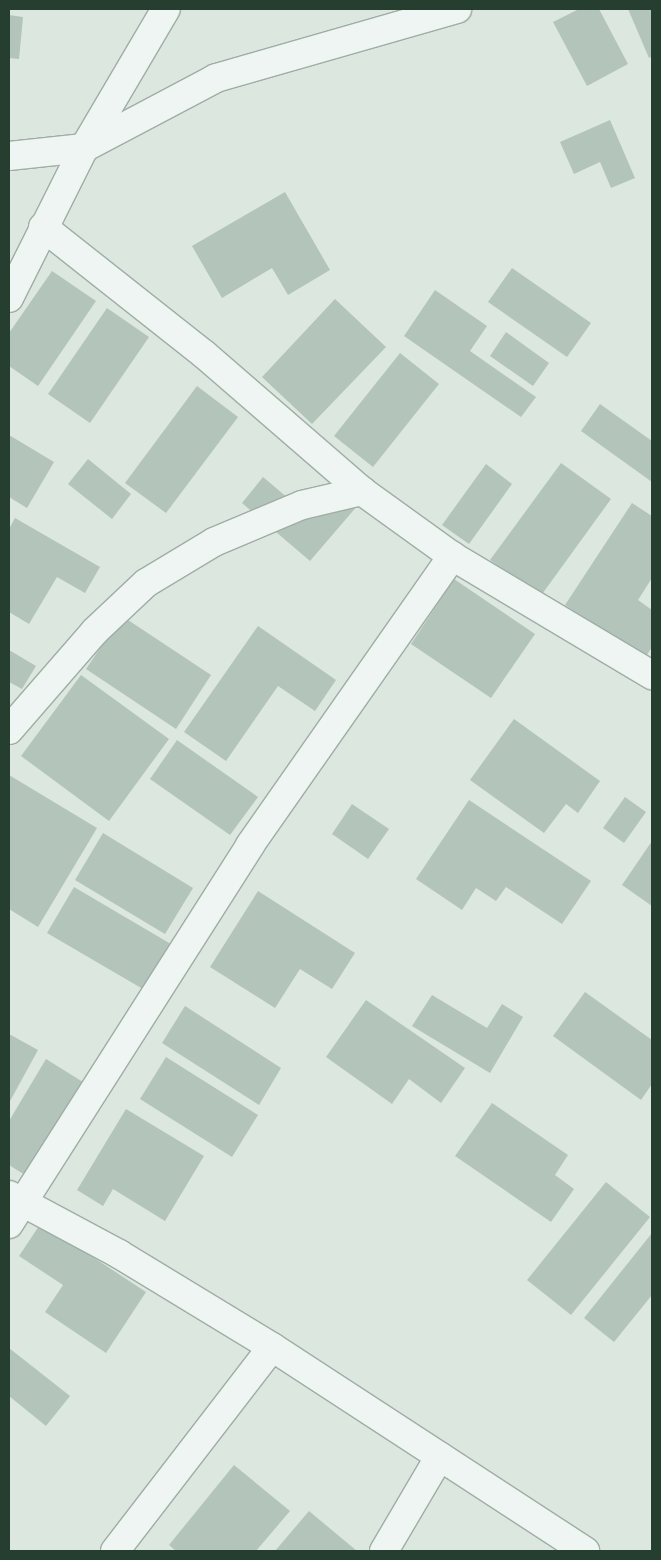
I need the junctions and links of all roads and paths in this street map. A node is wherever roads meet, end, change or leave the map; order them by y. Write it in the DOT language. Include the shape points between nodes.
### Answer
graph roads {
  1 [pos="166,9"];
  2 [pos="457,9"];
  3 [pos="84,148"];
  4 [pos="9,156"];
  5 [pos="43,227"];
  6 [pos="9,298"];
  7 [pos="362,491"];
  8 [pos="452,556"];
  9 [pos="652,675"];
  10 [pos="9,730"];
  11 [pos="14,1207"];
  12 [pos="272,1347"];
  13 [pos="440,1456"];
  14 [pos="115,1551"];
  15 [pos="384,1551"];
  16 [pos="586,1551"];
  1 -- 3 [label="street"];
  2 -- 3 [label="street" via="216,78"];
  3 -- 4 [label="street"];
  3 -- 5 [label="street"];
  5 -- 6 [label="street"];
  5 -- 7 [label="street" via="204,355"];
  7 -- 8 [label="street"];
  7 -- 10 [label="street" via="302,505 214,542 146,583 95,631"];
  8 -- 9 [label="street"];
  8 -- 11 [label="street" via="250,845"];
  11 -- 12 [label="street" via="119,1254"];
  12 -- 13 [label="street"];
  12 -- 14 [label="street"];
  13 -- 15 [label="street"];
  13 -- 16 [label="street"];
}
